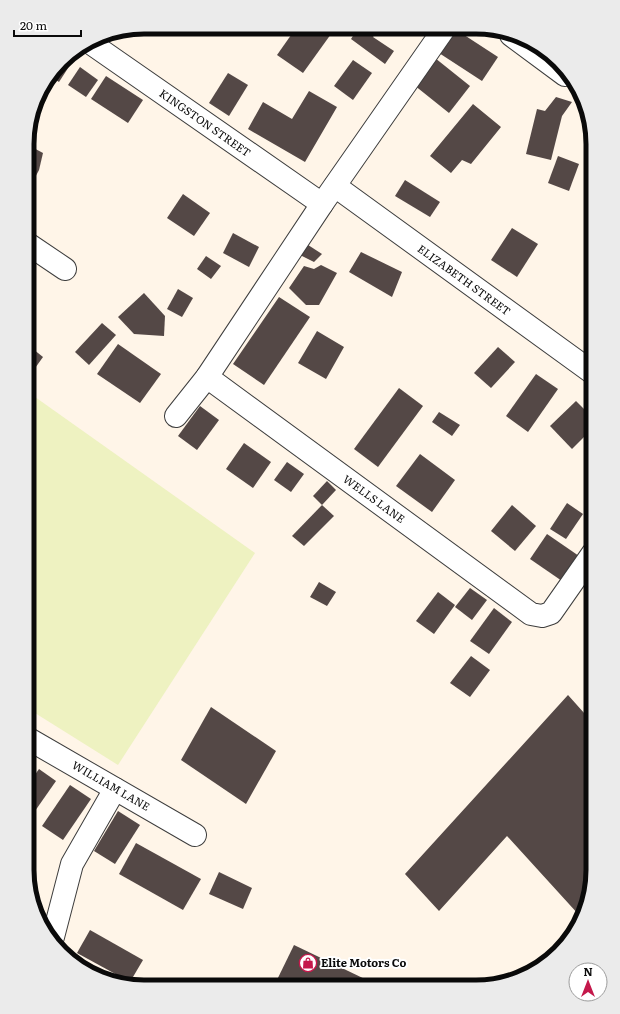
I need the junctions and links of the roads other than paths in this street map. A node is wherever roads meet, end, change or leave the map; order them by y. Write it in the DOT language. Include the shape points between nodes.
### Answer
graph roads {
  1 [pos="435,34"];
  2 [pos="95,46"];
  3 [pos="527,47"];
  4 [pos="556,68"];
  5 [pos="335,186"];
  6 [pos="322,204"];
  7 [pos="34,248"];
  8 [pos="65,269"];
  9 [pos="586,368"];
  10 [pos="207,377"];
  11 [pos="176,416"];
  12 [pos="586,563"];
  13 [pos="34,742"];
  14 [pos="115,789"];
  15 [pos="195,835"];
  16 [pos="54,933"];
  1 -- 5 [label="street"];
  2 -- 6 [label="street, KINGSTON STREET"];
  3 -- 4 [label="street"];
  5 -- 6 [label="street"];
  5 -- 9 [label="street, ELIZABETH STREET"];
  6 -- 10 [label="street"];
  7 -- 8 [label="street"];
  10 -- 11 [label="street"];
  10 -- 12 [label="street, WELLS LANE" via="531,614 542,616 551,613"];
  13 -- 14 [label="street, WILLIAM LANE"];
  14 -- 15 [label="street, WILLIAM LANE"];
  14 -- 16 [label="street" via="72,864"];
}
